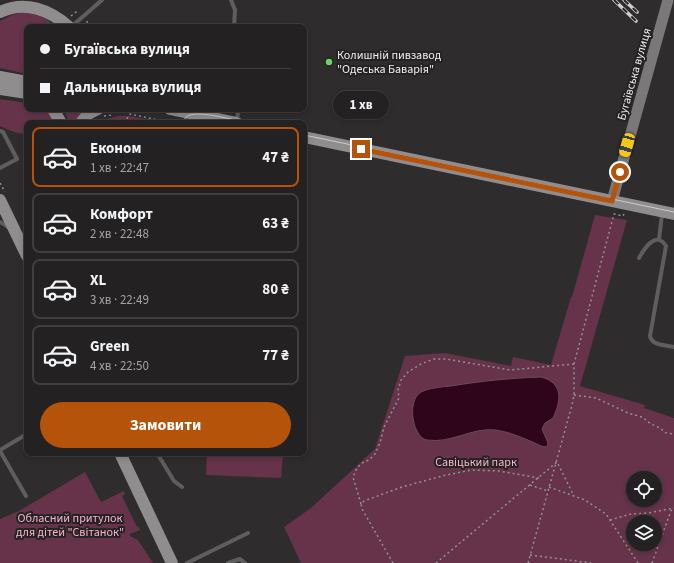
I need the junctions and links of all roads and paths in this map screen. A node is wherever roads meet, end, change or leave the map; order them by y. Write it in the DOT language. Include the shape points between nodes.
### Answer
graph roads {
  1 [pos="102,0"];
  2 [pos="231,0"];
  3 [pos="668,0"];
  4 [pos="44,11"];
  5 [pos="0,12"];
  6 [pos="76,12"];
  7 [pos="87,21"];
  8 [pos="55,24"];
  9 [pos="69,24"];
  10 [pos="88,24"];
  11 [pos="234,24"];
  12 [pos="0,77"];
  13 [pos="24,81"];
  14 [pos="0,89"];
  15 [pos="24,93"];
  16 [pos="92,112"];
  17 [pos="181,112"];
  18 [pos="219,119"];
  19 [pos="83,120"];
  20 [pos="126,120"];
  21 [pos="158,120"];
  22 [pos="0,131"];
  23 [pos="307,138"];
  24 [pos="0,168"];
  25 [pos="0,200"];
  26 [pos="612,201"];
  27 [pos="668,212"];
  28 [pos="614,214"];
  29 [pos="0,222"];
  30 [pos="17,233"];
  31 [pos="659,240"];
  32 [pos="24,249"];
  33 [pos="639,258"];
  34 [pos="674,347"];
  35 [pos="574,364"];
  36 [pos="574,395"];
  37 [pos="674,434"];
  38 [pos="24,436"];
  39 [pos="0,450"];
  40 [pos="121,456"];
  41 [pos="159,456"];
  42 [pos="557,462"];
  43 [pos="539,478"];
  44 [pos="530,486"];
  45 [pos="182,487"];
  46 [pos="549,487"];
  47 [pos="548,491"];
  48 [pos="26,496"];
  49 [pos="574,496"];
  50 [pos="360,504"];
  51 [pos="673,508"];
  52 [pos="610,520"];
  53 [pos="248,533"];
  54 [pos="530,555"];
  55 [pos="172,563"];
  56 [pos="187,563"];
  57 [pos="228,563"];
  58 [pos="245,563"];
  59 [pos="394,563"];
  60 [pos="436,563"];
  61 [pos="528,563"];
  62 [pos="592,563"];
  63 [pos="638,563"];
  64 [pos="652,563"];
  1 -- 9 [label="lane"];
  2 -- 11 [label="lane" via="235,10"];
  3 -- 26 [label="main road, Бугаївська вулиця"];
  4 -- 5 [label="main road" via="26,6 12,7"];
  4 -- 8 [label="main road"];
  4 -- 9 [label="main road"];
  6 -- 9 [label="path"];
  7 -- 10 [label="path"];
  12 -- 13 [label="main road"];
  14 -- 15 [label="main road"];
  16 -- 19 [label="main road"];
  17 -- 18 [label="main road"];
  20 -- 21 [label="path" via="130,114"];
  22 -- 24 [label="lane" via="3,132 17,159"];
  23 -- 26 [label="main road"];
  25 -- 30 [label="main road"];
  26 -- 27 [label="main road"];
  27 -- 31 [label="lane"];
  28 -- 35 [label="path"];
  29 -- 30 [label="lane"];
  30 -- 32 [label="main road"];
  31 -- 33 [label="lane" via="650,242"];
  31 -- 34 [label="lane" via="664,242 666,251 650,336 651,341 655,343"];
  35 -- 36 [label="path"];
  35 -- 50 [label="path" via="510,370 434,359 408,372 401,380 399,398 384,427 375,454 357,468 353,477"];
  36 -- 37 [label="path" via="596,398 642,417 666,433"];
  36 -- 42 [label="path"];
  38 -- 39 [label="lane"];
  39 -- 48 [label="lane"];
  40 -- 55 [label="main road"];
  41 -- 45 [label="lane" via="174,481"];
  42 -- 43 [label="path"];
  42 -- 46 [label="path"];
  42 -- 49 [label="path"];
  43 -- 44 [label="path"];
  43 -- 50 [label="path" via="499,471 471,470 402,487 368,498"];
  44 -- 47 [label="path"];
  44 -- 60 [label="path"];
  46 -- 47 [label="path"];
  46 -- 49 [label="path"];
  47 -- 54 [label="path"];
  49 -- 52 [label="path" via="593,504"];
  50 -- 59 [label="path"];
  51 -- 52 [label="path"];
  51 -- 64 [label="path"];
  52 -- 63 [label="path"];
  53 -- 56 [label="lane"];
  54 -- 61 [label="path"];
  54 -- 62 [label="path"];
  57 -- 58 [label="lane" via="240,558"];
}
